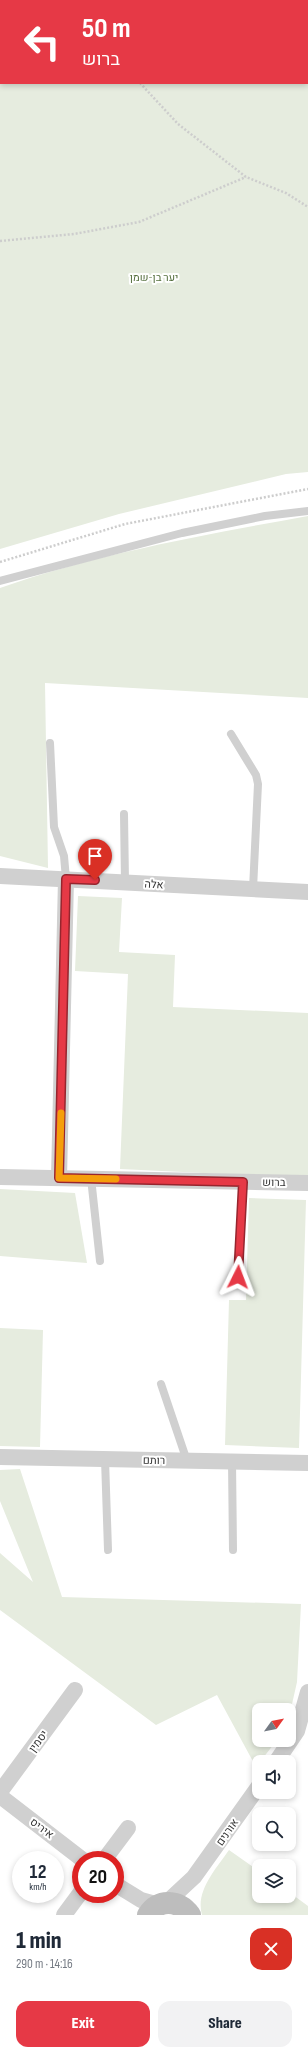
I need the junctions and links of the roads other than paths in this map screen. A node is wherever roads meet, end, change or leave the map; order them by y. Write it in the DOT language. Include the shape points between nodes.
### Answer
graph roads {
  1 [pos="308,511"];
  2 [pos="0,581"];
  3 [pos="231,734"];
  4 [pos="50,743"];
  5 [pos="124,814"];
  6 [pos="0,876"];
  7 [pos="66,879"];
  8 [pos="125,882"];
  9 [pos="253,889"];
  10 [pos="308,892"];
  11 [pos="0,1177"];
  12 [pos="59,1178"];
  13 [pos="91,1178"];
  14 [pos="243,1182"];
  15 [pos="308,1183"];
  16 [pos="100,1261"];
  17 [pos="238,1277"];
  18 [pos="161,1384"];
  19 [pos="0,1457"];
  20 [pos="105,1459"];
  21 [pos="187,1461"];
  22 [pos="232,1461"];
  23 [pos="308,1463"];
  24 [pos="108,1550"];
  25 [pos="233,1550"];
  26 [pos="75,1690"];
  27 [pos="308,1692"];
  28 [pos="281,1755"];
  29 [pos="0,1792"];
  30 [pos="0,1796"];
  31 [pos="252,1796"];
  32 [pos="128,1828"];
  33 [pos="72,1851"];
  34 [pos="111,1851"];
  35 [pos="194,1877"];
  36 [pos="124,1891"];
  37 [pos="73,1903"];
  38 [pos="154,1909"];
  39 [pos="64,1915"];
  40 [pos="190,1915"];
  1 -- 2 [label="lane" via="265,516 182,533"];
  3 -- 9 [label="lane" via="256,774 258,784"];
  4 -- 7 [label="lane" via="54,827 64,856"];
  5 -- 8 [label="lane"];
  6 -- 7 [label="street, אלה"];
  7 -- 8 [label="street, אלה"];
  7 -- 12 [label="street"];
  8 -- 9 [label="street, אלה"];
  9 -- 10 [label="street, אלה"];
  11 -- 12 [label="street, ברוש"];
  12 -- 13 [label="street, ברוש"];
  13 -- 14 [label="street, ברוש"];
  13 -- 16 [label="lane"];
  14 -- 15 [label="street, ברוש"];
  14 -- 17 [label="lane"];
  18 -- 21 [label="lane"];
  19 -- 20 [label="street, רותם"];
  20 -- 21 [label="street, רותם"];
  20 -- 24 [label="lane"];
  21 -- 22 [label="street, רותם"];
  22 -- 23 [label="street, רותם"];
  22 -- 25 [label="lane"];
  26 -- 29 [label="street, יסמין"];
  27 -- 28 [label="street" via="297,1731"];
  30 -- 33 [label="street, איריס"];
  31 -- 35 [label="street, אורנים"];
  32 -- 34 [label="street"];
  35 -- 38 [label="street, אורנים"];
  35 -- 40 [label="street, אורנים" via="189,1893"];
  36 -- 38 [label="street" via="148,1903"];
  37 -- 39 [label="street"];
  38 -- 40 [label="street" via="180,1905"];
}
